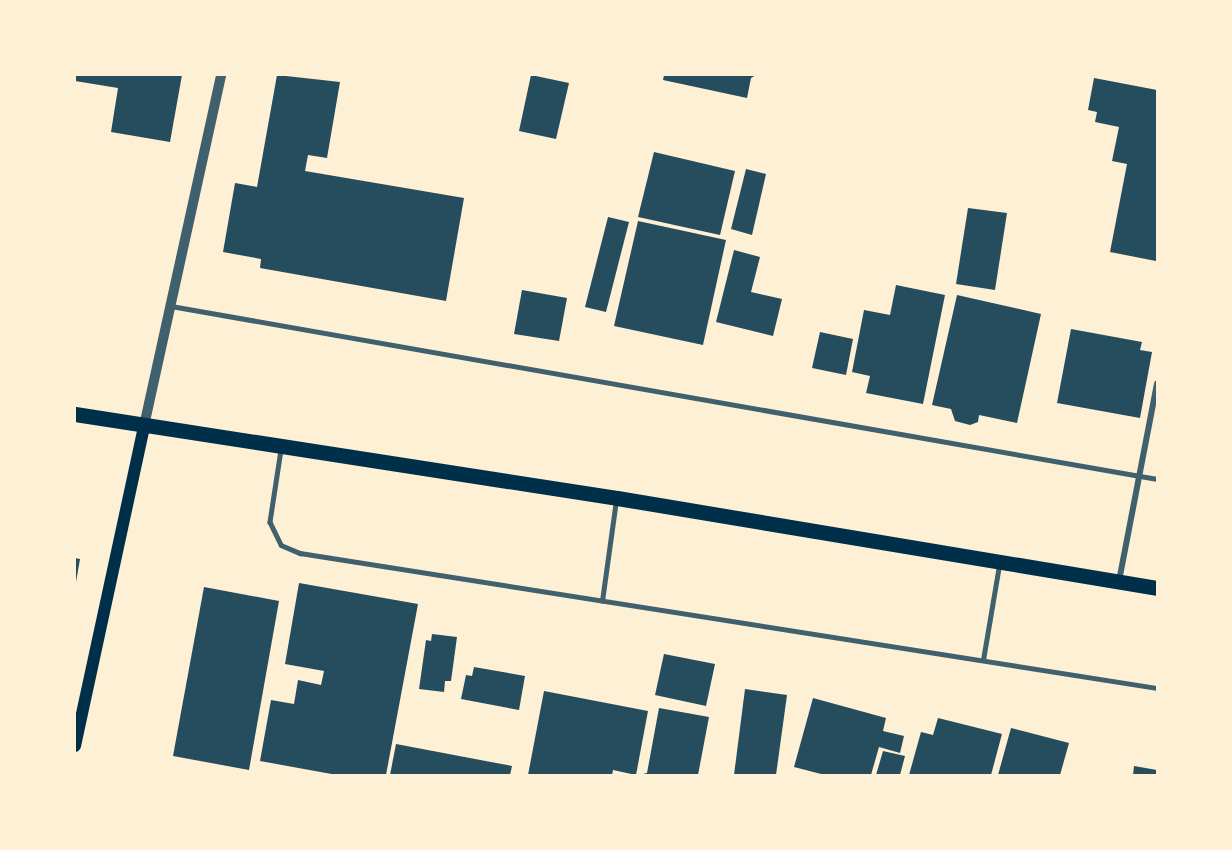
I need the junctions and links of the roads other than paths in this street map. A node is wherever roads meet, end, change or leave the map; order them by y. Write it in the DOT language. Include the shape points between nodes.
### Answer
graph roads {
  1 [pos="221,75"];
  2 [pos="171,306"];
  3 [pos="1157,384"];
  4 [pos="75,414"];
  5 [pos="144,426"];
  6 [pos="281,447"];
  7 [pos="1139,476"];
  8 [pos="1157,479"];
  9 [pos="617,498"];
  10 [pos="999,561"];
  11 [pos="1119,581"];
  12 [pos="1157,588"];
  13 [pos="602,601"];
  14 [pos="983,660"];
  15 [pos="1157,688"];
  16 [pos="75,746"];
  1 -- 2 [label="street"];
  2 -- 5 [label="street"];
  2 -- 7 [label="lane"];
  3 -- 7 [label="street"];
  4 -- 5 [label="main road"];
  5 -- 6 [label="main road"];
  5 -- 16 [label="main road"];
  6 -- 9 [label="main road"];
  6 -- 13 [label="lane" via="270,522 281,545 335,561"];
  7 -- 8 [label="lane"];
  7 -- 11 [label="street"];
  9 -- 10 [label="main road"];
  9 -- 13 [label="lane"];
  10 -- 11 [label="main road"];
  10 -- 14 [label="lane"];
  11 -- 12 [label="main road"];
  13 -- 14 [label="lane"];
  14 -- 15 [label="lane"];
}
